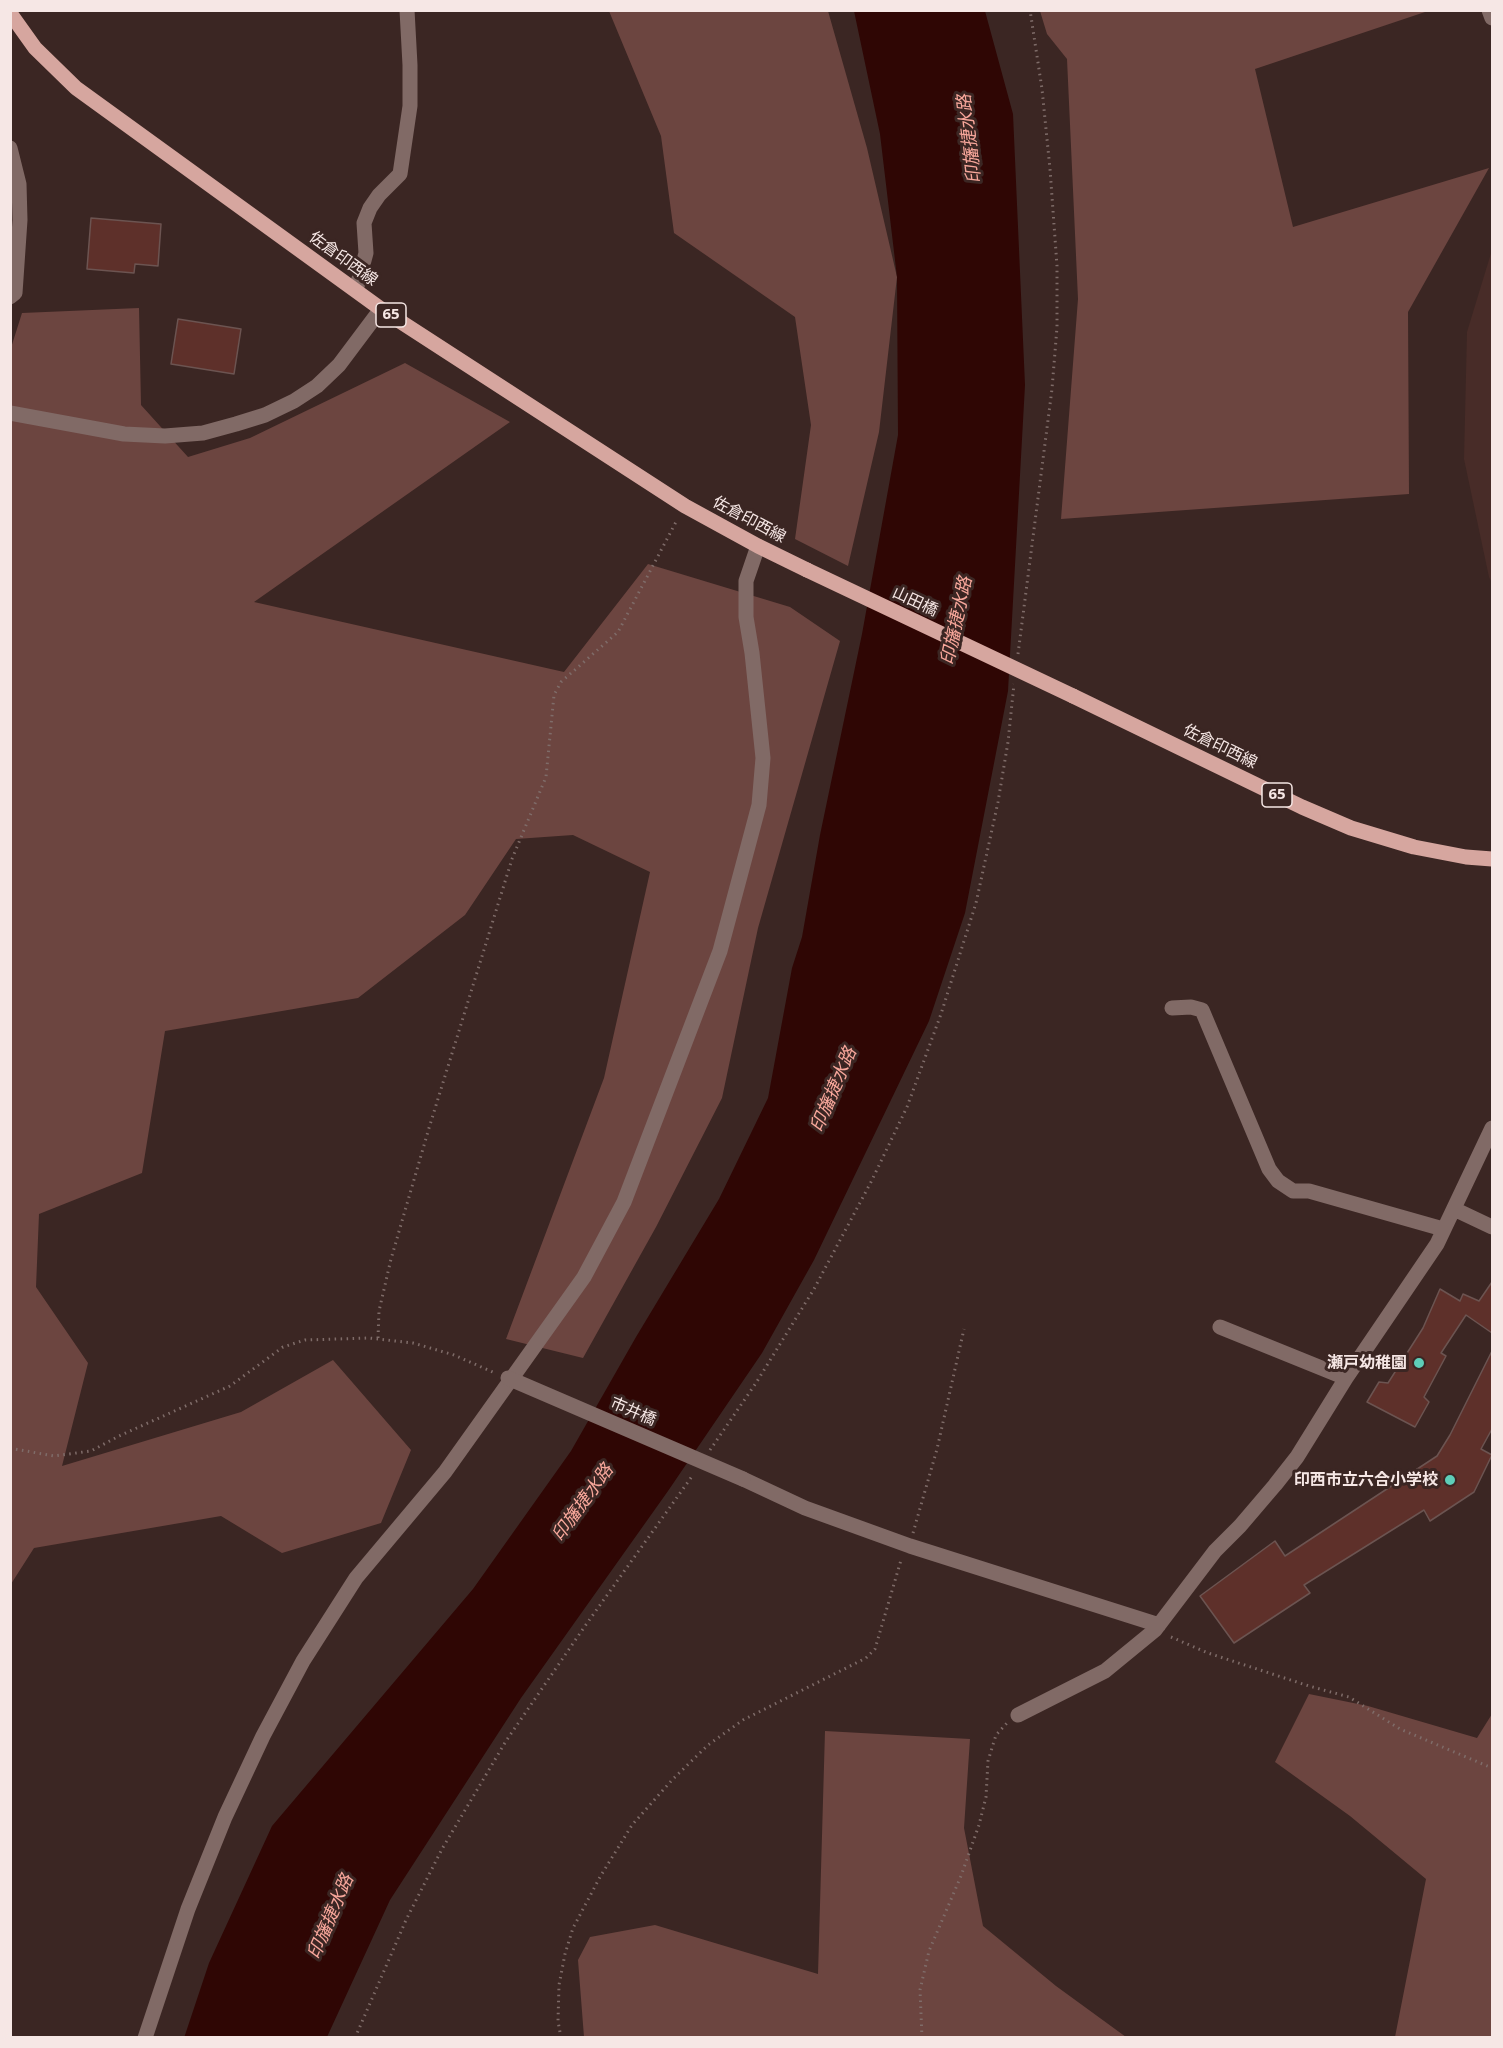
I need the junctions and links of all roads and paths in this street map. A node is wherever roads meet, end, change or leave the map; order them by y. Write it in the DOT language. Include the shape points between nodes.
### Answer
graph roads {
  1 [pos="407,10"];
  2 [pos="1030,10"];
  3 [pos="1489,10"];
  4 [pos="10,13"];
  5 [pos="1492,18"];
  6 [pos="10,148"];
  7 [pos="356,290"];
  8 [pos="10,297"];
  9 [pos="381,309"];
  10 [pos="10,413"];
  11 [pos="685,506"];
  12 [pos="758,546"];
  13 [pos="807,570"];
  14 [pos="1017,656"];
  15 [pos="1014,679"];
  16 [pos="1073,696"];
  17 [pos="1492,859"];
  18 [pos="1172,1008"];
  19 [pos="1492,1128"];
  20 [pos="1454,1209"];
  21 [pos="1492,1227"];
  22 [pos="1443,1229"];
  23 [pos="1220,1327"];
  24 [pos="964,1329"];
  25 [pos="378,1338"];
  26 [pos="508,1378"];
  27 [pos="1346,1378"];
  28 [pos="10,1449"];
  29 [pos="709,1452"];
  30 [pos="696,1471"];
  31 [pos="908,1545"];
  32 [pos="1157,1627"];
  33 [pos="1018,1715"];
  34 [pos="1492,1768"];
  35 [pos="145,2037"];
  36 [pos="355,2037"];
  37 [pos="561,2037"];
  38 [pos="922,2037"];
  1 -- 7 [label="street" via="410,106 400,174 370,208 363,223 366,253"];
  2 -- 14 [label="path" via="1050,169 1057,327"];
  3 -- 5 [label="street"];
  4 -- 7 [label="main road, 佐倉印西線 / 65" via="35,48 76,88"];
  6 -- 8 [label="street" via="19,184 20,220 15,293"];
  7 -- 9 [label="main road, 佐倉印西線 / 65"];
  9 -- 10 [label="street" via="339,365 317,386 265,415 236,424 203,433 165,436 124,434"];
  9 -- 11 [label="main road, 佐倉印西線 / 65"];
  11 -- 12 [label="main road, 佐倉印西線 / 65"];
  11 -- 25 [label="path" via="618,632 561,682 555,695 546,777 512,859 429,1128 386,1280"];
  12 -- 13 [label="main road, 佐倉印西線 / 65"];
  12 -- 35 [label="street" via="746,581 746,617 763,759 759,805 720,951 624,1202 584,1277 446,1472 356,1578 303,1661 225,1816 188,1909"];
  13 -- 16 [label="main road, 山田橋 / 65, bridge"];
  15 -- 29 [label="path" via="998,802 976,903 907,1107 814,1289"];
  16 -- 17 [label="main road, 佐倉印西線 / 65" via="1351,828 1414,847"];
  18 -- 22 [label="street" via="1202,1010 1269,1169 1278,1181 1293,1191 1309,1191"];
  19 -- 20 [label="street"];
  20 -- 21 [label="street"];
  20 -- 22 [label="street"];
  22 -- 27 [label="street" via="1437,1244"];
  23 -- 27 [label="street"];
  24 -- 31 [label="path" via="937,1449"];
  25 -- 26 [label="path" via="454,1355"];
  25 -- 28 [label="path" via="305,1340 283,1347 230,1386 91,1451 54,1456"];
  26 -- 31 [label="street, 市井橋, bridge" via="805,1508"];
  27 -- 32 [label="street" via="1290,1466 1215,1551"];
  30 -- 36 [label="path" via="501,1751 442,1849"];
  31 -- 32 [label="street, 市井橋"];
  31 -- 37 [label="path" via="875,1649 866,1658 743,1720 708,1745 632,1825 570,1937 559,1985"];
  32 -- 33 [label="street" via="1105,1671"];
  32 -- 34 [label="path" via="1208,1653 1349,1697 1400,1729"];
  33 -- 38 [label="path" via="996,1735 988,1761 986,1797 979,1825 929,1951 920,1990"];
}
